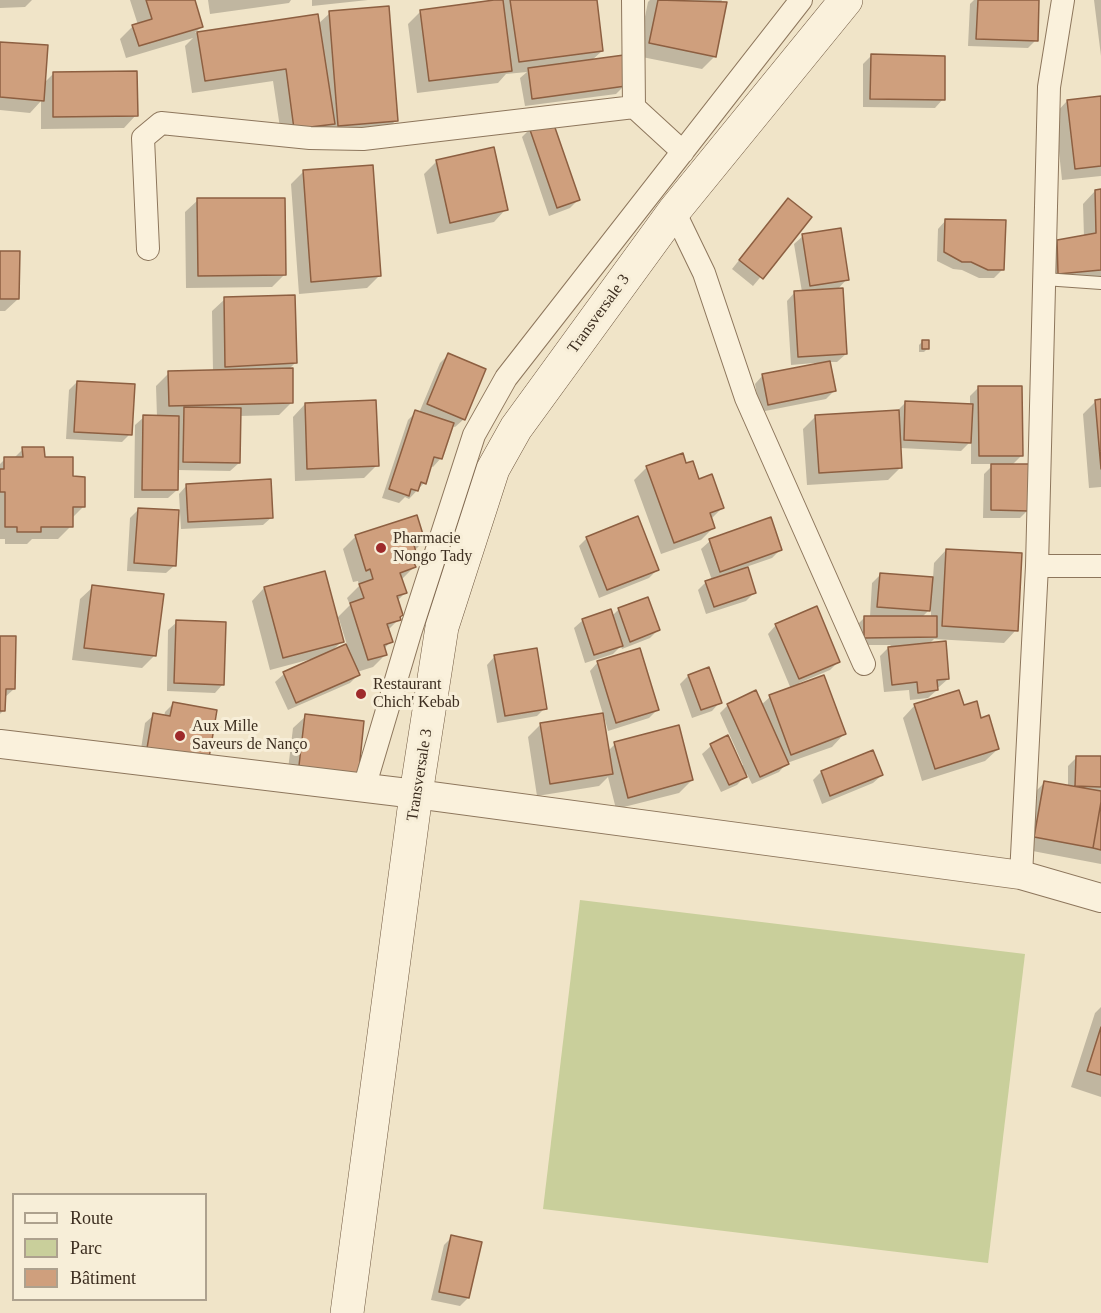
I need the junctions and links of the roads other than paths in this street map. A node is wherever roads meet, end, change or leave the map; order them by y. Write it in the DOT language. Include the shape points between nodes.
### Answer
graph roads {
  1 [pos="633,0"];
  2 [pos="801,0"];
  3 [pos="846,0"];
  4 [pos="1063,0"];
  5 [pos="634,107"];
  6 [pos="683,152"];
  7 [pos="674,211"];
  8 [pos="148,249"];
  9 [pos="1044,279"];
  10 [pos="1101,283"];
  11 [pos="1037,566"];
  12 [pos="1101,566"];
  13 [pos="864,664"];
  14 [pos="0,744"];
  15 [pos="364,788"];
  16 [pos="416,795"];
  17 [pos="1020,875"];
  18 [pos="1101,898"];
  19 [pos="347,1313"];
  1 -- 5 [label="street"];
  2 -- 6 [label="street"];
  3 -- 7 [label="main road, Transversale 3"];
  4 -- 9 [label="street" via="1049,87"];
  5 -- 6 [label="street"];
  5 -- 8 [label="street" via="363,139 310,138 161,123 143,138"];
  6 -- 15 [label="street" via="506,378 474,435"];
  7 -- 13 [label="street" via="704,273 746,398"];
  7 -- 16 [label="main road, Transversale 3" via="516,428 493,469 442,627"];
  9 -- 10 [label="lane"];
  9 -- 11 [label="street"];
  11 -- 12 [label="street"];
  11 -- 17 [label="street"];
  14 -- 15 [label="street"];
  15 -- 16 [label="street"];
  16 -- 17 [label="street"];
  16 -- 19 [label="main road, Transversale 3"];
  17 -- 18 [label="street"];
}
